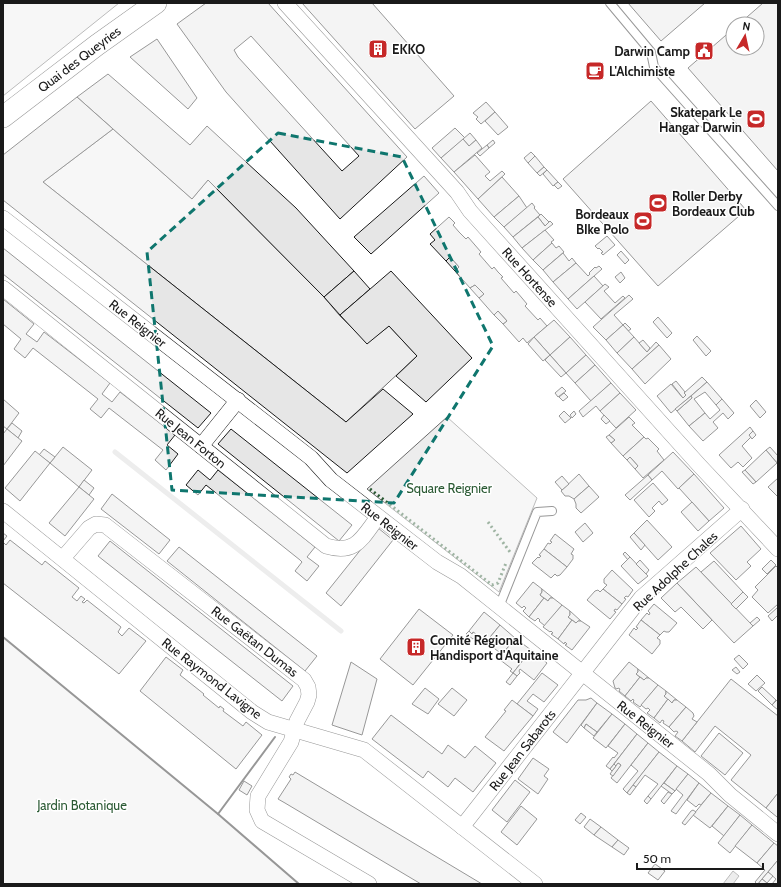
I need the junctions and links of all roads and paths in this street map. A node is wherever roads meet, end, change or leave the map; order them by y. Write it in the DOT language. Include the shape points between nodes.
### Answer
graph roads {
  1 [pos="285,3"];
  2 [pos="610,3"];
  3 [pos="146,8"];
  4 [pos="3,117"];
  5 [pos="778,206"];
  6 [pos="3,218"];
  7 [pos="3,288"];
  8 [pos="238,400"];
  9 [pos="201,446"];
  10 [pos="742,509"];
  11 [pos="3,511"];
  12 [pos="552,511"];
  13 [pos="378,517"];
  14 [pos="778,549"];
  15 [pos="63,558"];
  16 [pos="499,606"];
  17 [pos="582,673"];
  18 [pos="295,729"];
  19 [pos="462,828"];
  20 [pos="778,834"];
  21 [pos="369,884"];
  22 [pos="535,884"];
  1 -- 10 [label="street, Rue Hortense" via="457,192 470,211 699,466"];
  2 -- 5 [label="lane" via="651,52 654,67"];
  3 -- 4 [label="main road, Quai des Queyries"];
  6 -- 8 [label="street, Rue Reignier"];
  7 -- 9 [label="street, Rue Jean Forton"];
  8 -- 9 [label="street"];
  8 -- 13 [label="street, Rue Reignier" via="311,458 331,480"];
  9 -- 13 [label="street, Rue Jean Forton" via="326,546 337,549 349,548 358,543"];
  10 -- 14 [label="street, Rue Hortense"];
  10 -- 17 [label="street, Rue Adolphe Chales" via="641,598"];
  11 -- 15 [label="street, Rue Raymond Lavigne"];
  12 -- 16 [label="lane" via="537,512"];
  13 -- 16 [label="street, Rue Reignier"];
  15 -- 18 [label="street, Rue Raymond Lavigne" via="252,712 268,722"];
  15 -- 18 [label="street, Rue Gaëtan Dumas" via="88,528 96,524 105,525 304,680 309,695"];
  16 -- 17 [label="street, Rue Reignier"];
  17 -- 19 [label="street, Rue Jean Sabarots"];
  17 -- 20 [label="street, Rue Reignier" via="709,774 730,795"];
  18 -- 19 [label="street, Rue Raymond Lavigne" via="364,750"];
  18 -- 21 [label="street, Rue Gaëtan Dumas" via="291,742 258,796 257,810 262,821"];
  19 -- 22 [label="street, Rue Raymond Lavigne"];
}
